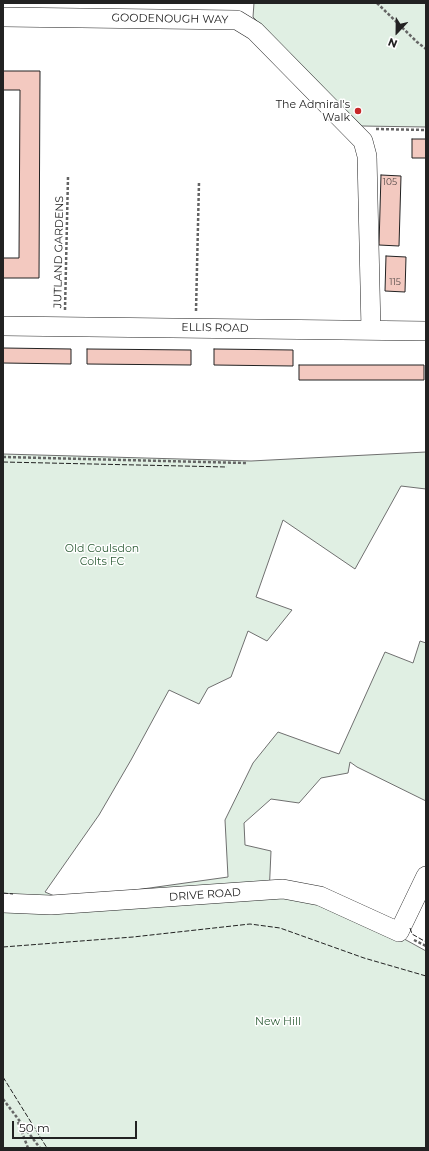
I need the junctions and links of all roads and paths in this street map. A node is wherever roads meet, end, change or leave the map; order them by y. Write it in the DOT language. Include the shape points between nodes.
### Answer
graph roads {
  1 [pos="377,3"];
  2 [pos="37,10"];
  3 [pos="3,17"];
  4 [pos="426,49"];
  5 [pos="352,129"];
  6 [pos="426,130"];
  7 [pos="68,177"];
  8 [pos="199,182"];
  9 [pos="3,326"];
  10 [pos="65,326"];
  11 [pos="195,328"];
  12 [pos="371,330"];
  13 [pos="426,331"];
  14 [pos="3,457"];
  15 [pos="246,463"];
  16 [pos="426,876"];
  17 [pos="3,903"];
  18 [pos="3,1099"];
  19 [pos="17,1118"];
  20 [pos="28,1148"];
  21 [pos="40,1148"];
  1 -- 4 [label="path"];
  2 -- 3 [label="street, GOODENOUGH WAY"];
  2 -- 5 [label="street, GOODENOUGH WAY" via="237,20 255,31"];
  5 -- 6 [label="path"];
  5 -- 12 [label="street, GOODENOUGH WAY" via="363,141 367,156"];
  7 -- 10 [label="path, JUTLAND GARDENS"];
  8 -- 11 [label="path"];
  9 -- 10 [label="street, ELLIS ROAD"];
  10 -- 11 [label="street, ELLIS ROAD"];
  11 -- 12 [label="street, ELLIS ROAD"];
  12 -- 13 [label="street, ELLIS ROAD"];
  14 -- 15 [label="path"];
  16 -- 17 [label="street, DRIVE ROAD" via="400,932 320,896 284,889 51,905"];
  18 -- 19 [label="path"];
  19 -- 20 [label="path"];
  19 -- 21 [label="path"];
}
